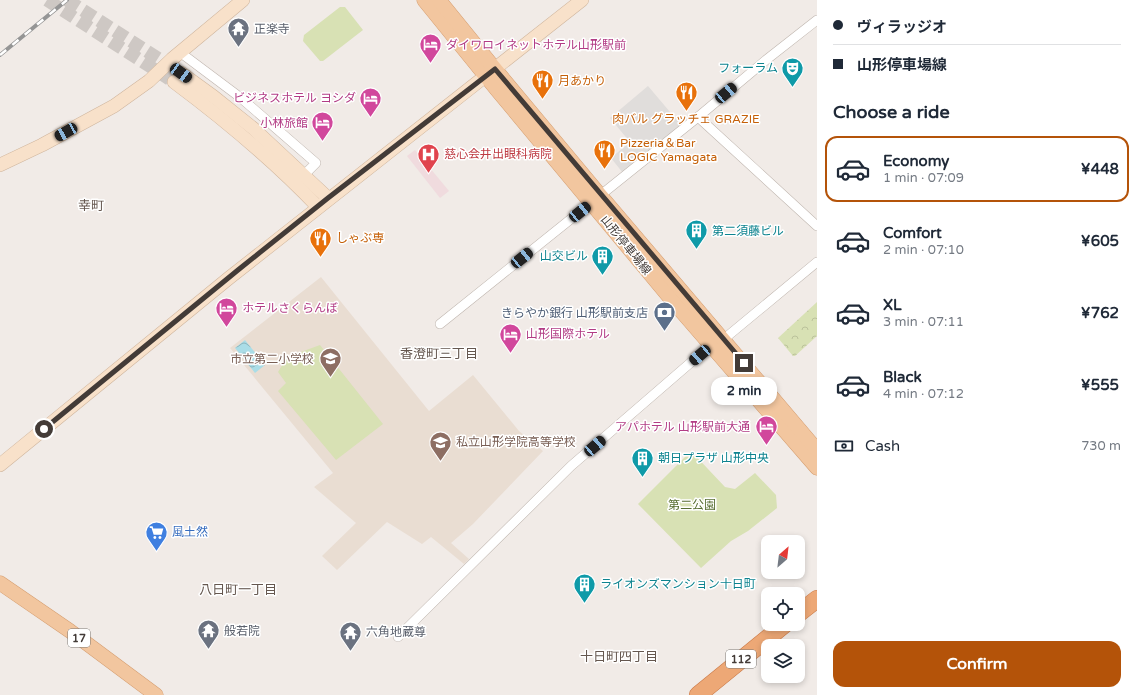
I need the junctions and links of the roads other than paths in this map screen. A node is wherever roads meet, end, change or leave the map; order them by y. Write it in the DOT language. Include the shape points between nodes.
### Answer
graph roads {
  1 [pos="243,0"];
  2 [pos="424,0"];
  3 [pos="439,0"];
  4 [pos="582,0"];
  5 [pos="817,20"];
  6 [pos="181,53"];
  7 [pos="490,73"];
  8 [pos="698,117"];
  9 [pos="0,165"];
  10 [pos="304,175"];
  11 [pos="596,199"];
  12 [pos="323,202"];
  13 [pos="817,226"];
  14 [pos="817,262"];
  15 [pos="440,324"];
  16 [pos="717,342"];
  17 [pos="817,450"];
  18 [pos="0,465"];
  19 [pos="817,468"];
  20 [pos="0,583"];
  21 [pos="817,599"];
  22 [pos="805,608"];
  23 [pos="776,631"];
  24 [pos="398,637"];
  25 [pos="156,695"];
  26 [pos="698,695"];
  1 -- 6 [label="street"];
  2 -- 7 [label="main road, 山形停車場線"];
  3 -- 7 [label="main road, 山形停車場線"];
  4 -- 7 [label="street"];
  5 -- 8 [label="street"];
  6 -- 9 [label="street" via="149,81 114,106 42,146"];
  6 -- 10 [label="street" via="241,98 316,163"];
  7 -- 11 [label="main road, 山形停車場線"];
  7 -- 12 [label="street"];
  8 -- 11 [label="street"];
  8 -- 13 [label="street"];
  10 -- 12 [label="street"];
  10 -- 12 [label="street" via="254,129 214,97 178,78 303,191"];
  11 -- 15 [label="street"];
  11 -- 16 [label="main road, 山形停車場線"];
  12 -- 18 [label="street"];
  14 -- 16 [label="street"];
  16 -- 17 [label="main road, 山形停車場線"];
  16 -- 19 [label="main road, 山形停車場線"];
  16 -- 24 [label="street" via="571,466"];
  20 -- 25 [label="main road, 17"];
  21 -- 22 [label="highway"];
  23 -- 26 [label="highway, 112"];
}
